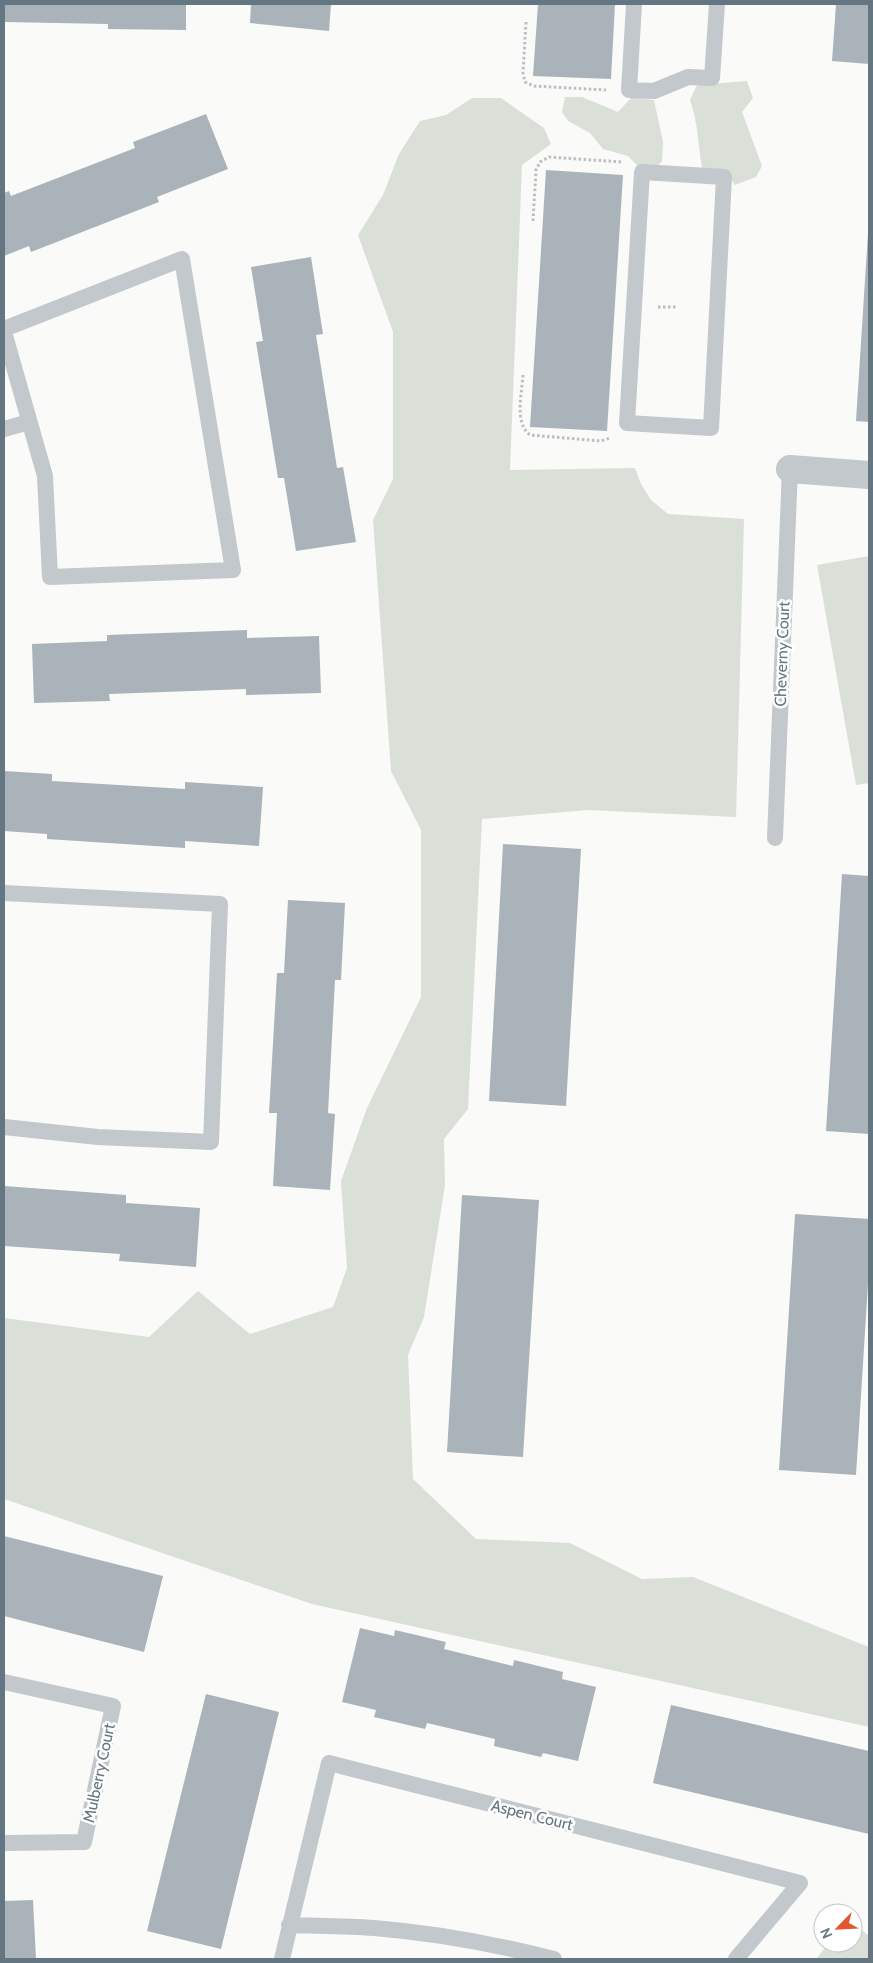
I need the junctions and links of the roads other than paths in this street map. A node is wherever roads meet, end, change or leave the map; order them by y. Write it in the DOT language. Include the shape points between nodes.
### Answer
graph roads {
  1 [pos="634,4"];
  2 [pos="717,4"];
  3 [pos="4,331"];
  4 [pos="29,422"];
  5 [pos="635,424"];
  6 [pos="4,429"];
  7 [pos="790,469"];
  8 [pos="869,475"];
  9 [pos="775,838"];
  10 [pos="4,894"];
  11 [pos="4,1128"];
  12 [pos="4,1682"];
  13 [pos="4,1843"];
  14 [pos="289,1926"];
  15 [pos="282,1959"];
  16 [pos="554,1959"];
  17 [pos="736,1959"];
  1 -- 2 [label="lane" via="629,90 654,91 688,77 712,78"];
  3 -- 4 [label="lane"];
  3 -- 4 [label="lane" via="182,259 233,570 50,577 45,476"];
  4 -- 6 [label="lane"];
  5 -- 5 [label="lane" via="627,423 642,172 724,177 711,428"];
  7 -- 8 [label="street"];
  7 -- 9 [label="lane, Cheverny Court"];
  10 -- 11 [label="lane" via="220,904 211,1142 98,1137"];
  12 -- 13 [label="lane, Mulberry Court" via="114,1706 84,1842"];
  14 -- 15 [label="lane, Aspen Court"];
  14 -- 16 [label="lane" via="373,1928 447,1937"];
  14 -- 17 [label="lane, Aspen Court" via="329,1763 800,1883"];
}
